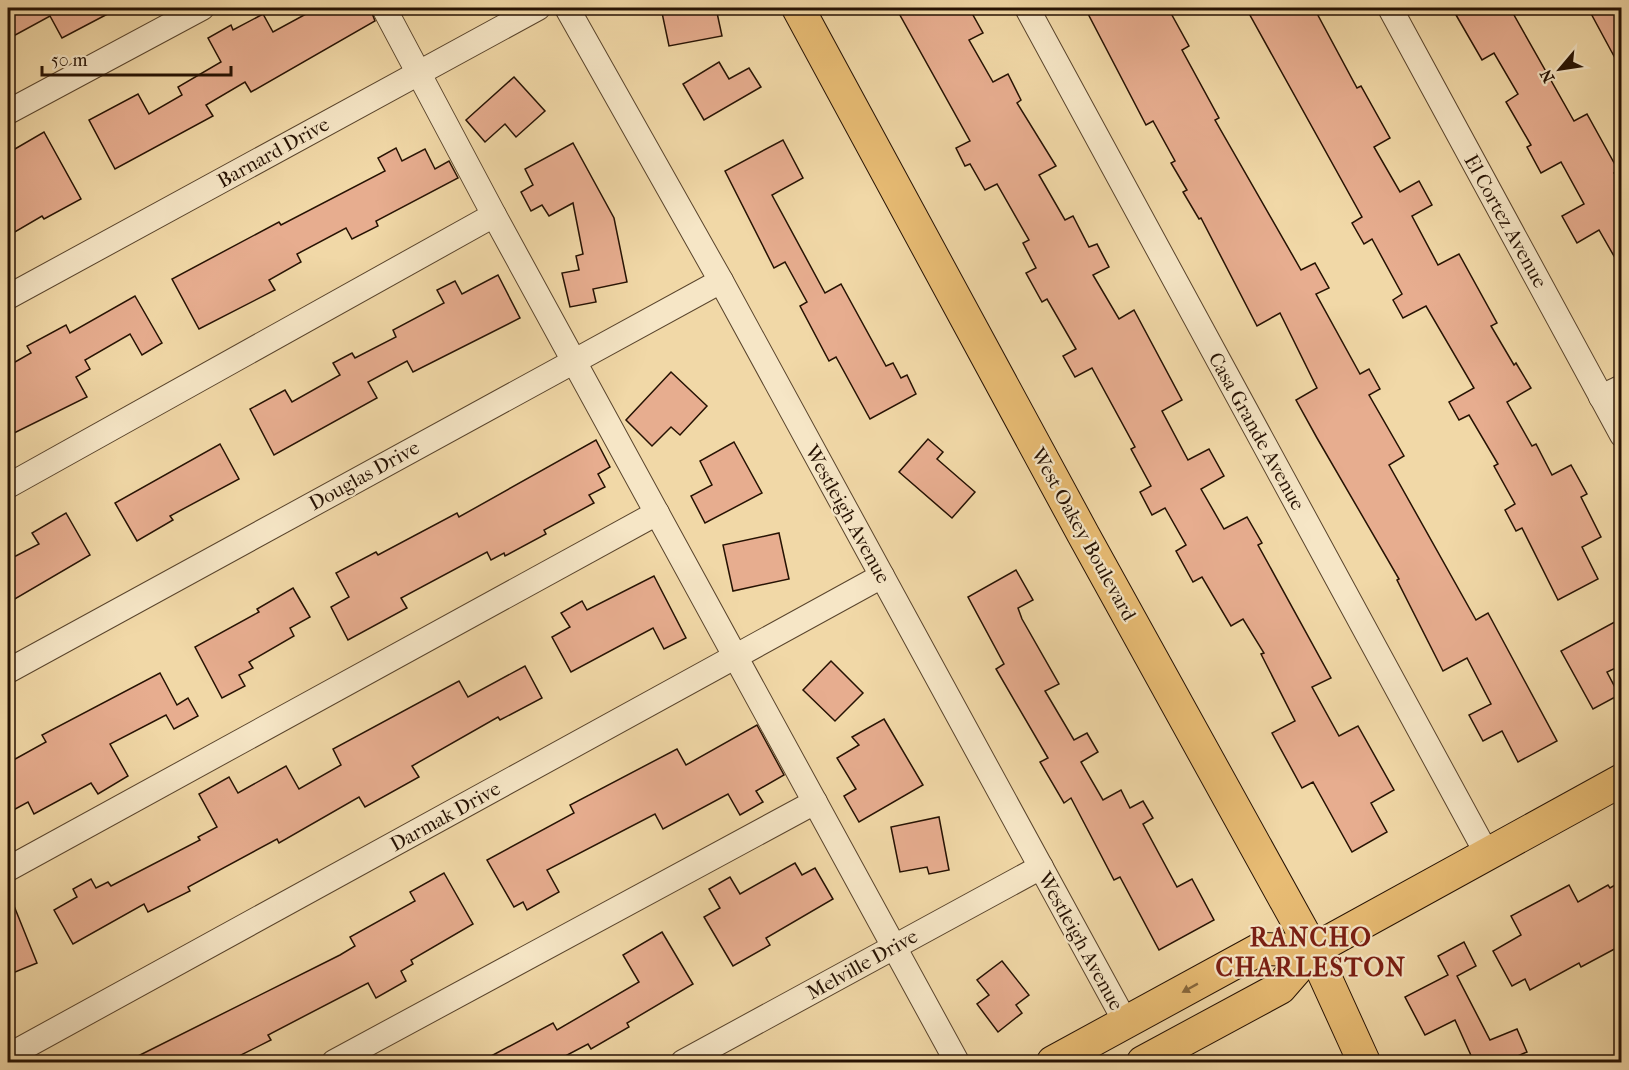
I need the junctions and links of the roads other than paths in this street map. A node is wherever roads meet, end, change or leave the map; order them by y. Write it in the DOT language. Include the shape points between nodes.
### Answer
graph roads {
  1 [pos="202,8"];
  2 [pos="384,8"];
  3 [pos="538,8"];
  4 [pos="567,8"];
  5 [pos="798,8"];
  6 [pos="1027,8"];
  7 [pos="1390,8"];
  8 [pos="419,72"];
  9 [pos="8,112"];
  10 [pos="494,215"];
  11 [pos="721,281"];
  12 [pos="8,297"];
  13 [pos="574,360"];
  14 [pos="1612,392"];
  15 [pos="1622,435"];
  16 [pos="8,486"];
  17 [pos="657,513"];
  18 [pos="882,576"];
  19 [pos="734,657"];
  20 [pos="8,671"];
  21 [pos="1622,780"];
  22 [pos="814,802"];
  23 [pos="1487,854"];
  24 [pos="1041,867"];
  25 [pos="8,869"];
  26 [pos="894,947"];
  27 [pos="1313,950"];
  28 [pos="1126,1023"];
  29 [pos="8,1056"];
  30 [pos="334,1062"];
  31 [pos="683,1062"];
  32 [pos="957,1062"];
  33 [pos="1053,1062"];
  34 [pos="1143,1062"];
  35 [pos="1364,1062"];
  1 -- 9 [label="street"];
  2 -- 8 [label="street"];
  3 -- 8 [label="street, Barnard Drive"];
  4 -- 11 [label="street, Westleigh Avenue"];
  5 -- 27 [label="main road, West Oakey Boulevard"];
  6 -- 23 [label="street, Casa Grande Avenue"];
  7 -- 14 [label="street, El Cortez Avenue"];
  8 -- 10 [label="street"];
  8 -- 12 [label="street, Barnard Drive"];
  10 -- 13 [label="street"];
  10 -- 16 [label="street"];
  11 -- 13 [label="street, Douglas Drive"];
  11 -- 18 [label="street, Westleigh Avenue"];
  13 -- 17 [label="street"];
  13 -- 20 [label="street, Douglas Drive"];
  14 -- 15 [label="street, El Cortez Avenue"];
  17 -- 19 [label="street"];
  17 -- 25 [label="street"];
  18 -- 19 [label="street, Darmak Drive"];
  18 -- 24 [label="street, Westleigh Avenue"];
  19 -- 22 [label="street"];
  19 -- 29 [label="street, Darmak Drive"];
  21 -- 23 [label="main road"];
  22 -- 26 [label="street"];
  22 -- 30 [label="street"];
  23 -- 27 [label="main road"];
  24 -- 26 [label="street, Melville Drive"];
  24 -- 28 [label="street, Westleigh Avenue"];
  26 -- 31 [label="street, Melville Drive"];
  26 -- 32 [label="street"];
  27 -- 28 [label="main road, one-way" via="1260,949"];
  27 -- 34 [label="main road" via="1280,987"];
  27 -- 35 [label="main road, West Oakey Boulevard"];
  28 -- 33 [label="main road"];
}
